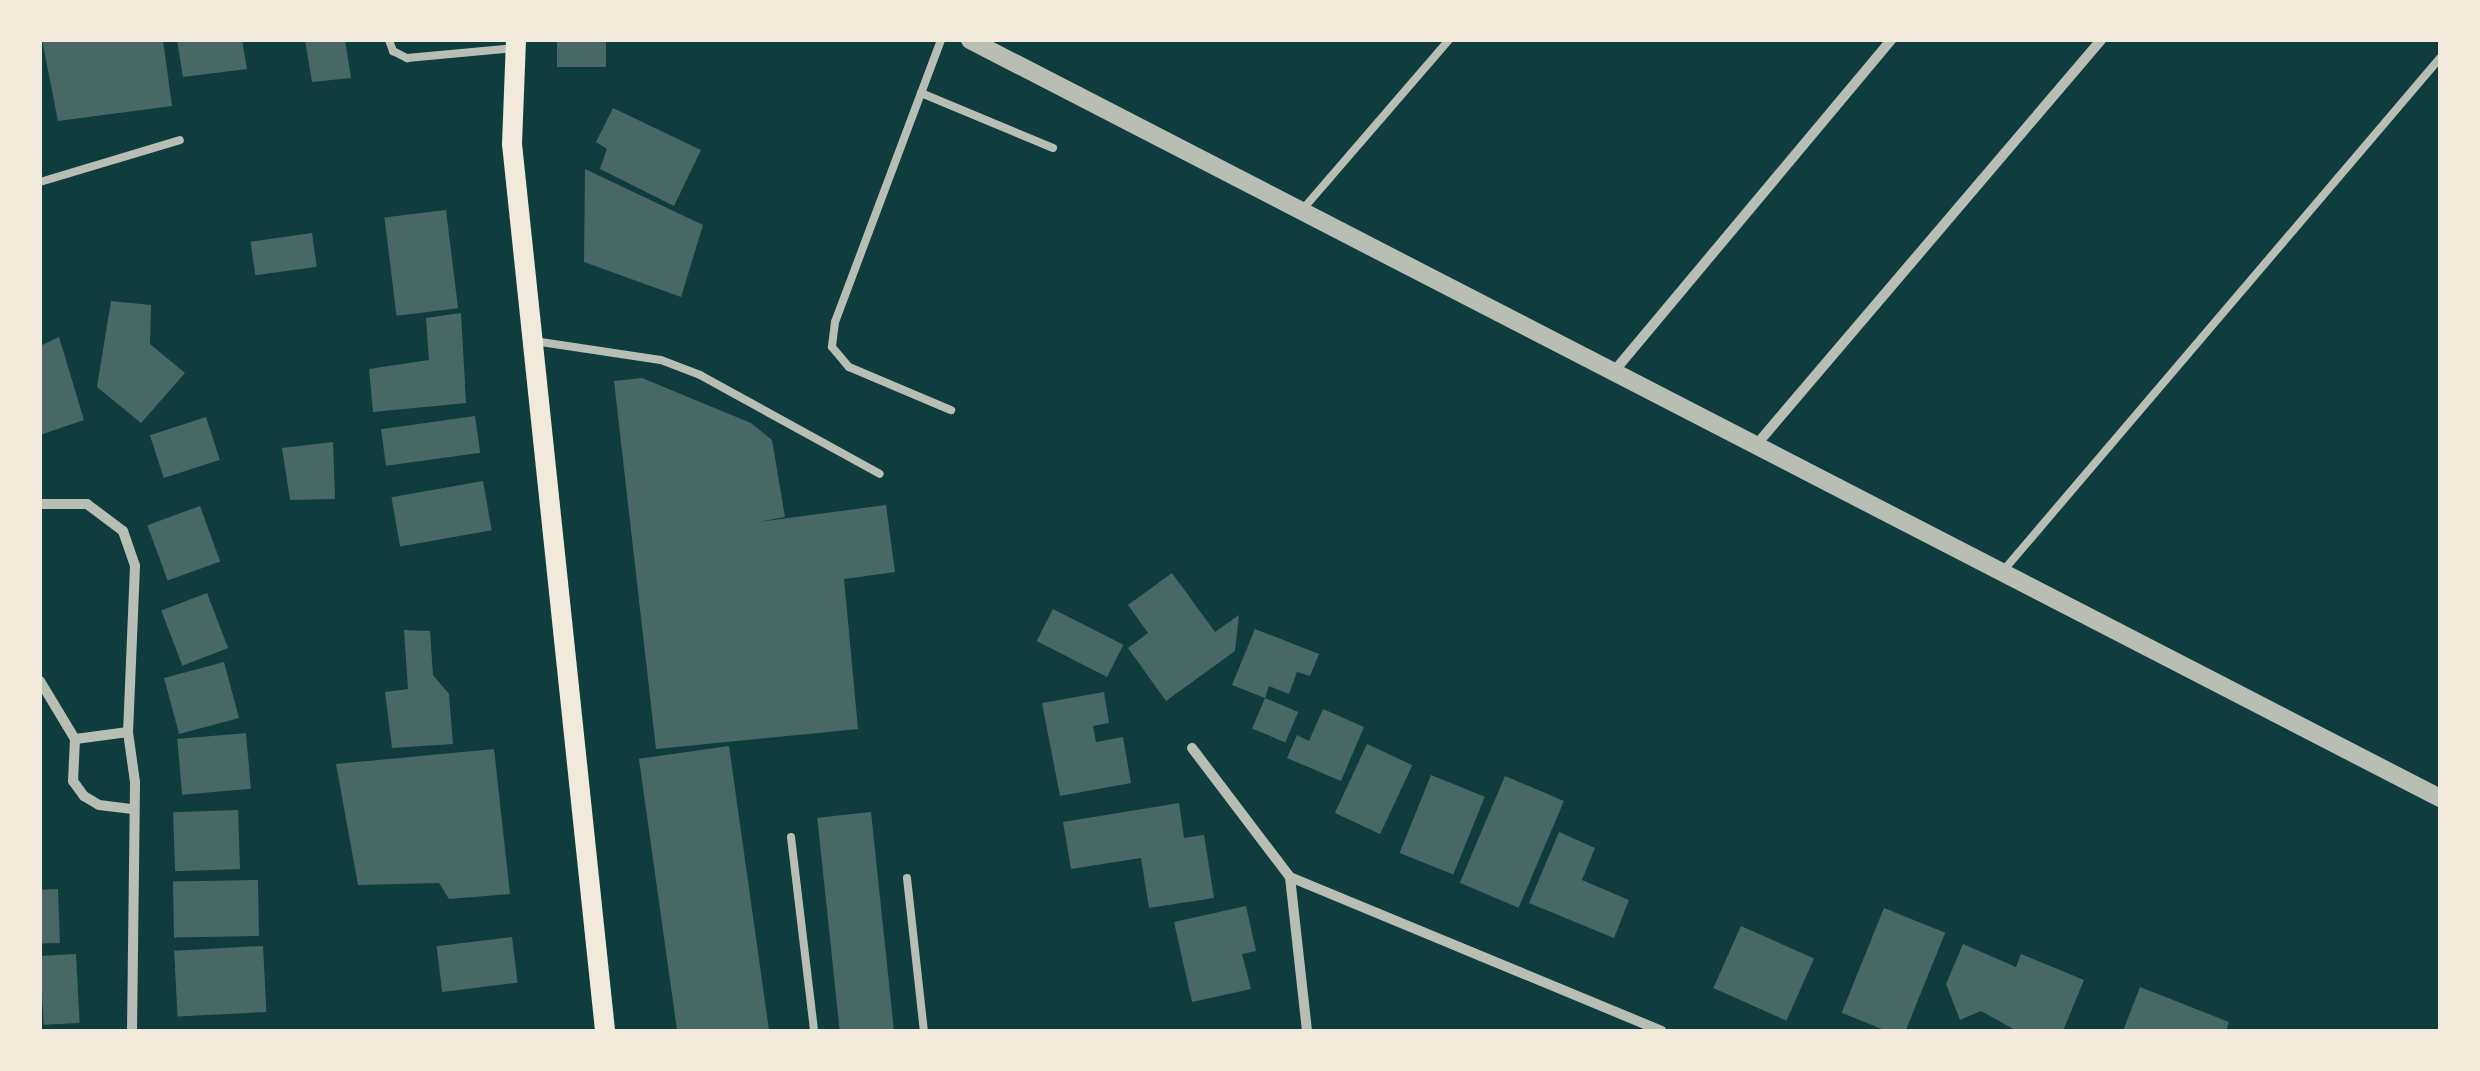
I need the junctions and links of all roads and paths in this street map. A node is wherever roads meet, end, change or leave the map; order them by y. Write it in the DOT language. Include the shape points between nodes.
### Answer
graph roads {
  1 [pos="389,40"];
  2 [pos="941,40"];
  3 [pos="970,40"];
  4 [pos="1448,40"];
  5 [pos="1890,40"];
  6 [pos="2100,40"];
  7 [pos="516,44"];
  8 [pos="2440,58"];
  9 [pos="921,93"];
  10 [pos="180,140"];
  11 [pos="1053,148"];
  12 [pos="40,182"];
  13 [pos="1303,209"];
  14 [pos="531,341"];
  15 [pos="1616,370"];
  16 [pos="951,410"];
  17 [pos="1757,444"];
  18 [pos="880,474"];
  19 [pos="40,504"];
  20 [pos="2003,571"];
  21 [pos="40,681"];
  22 [pos="128,732"];
  23 [pos="75,739"];
  24 [pos="1192,748"];
  25 [pos="2440,798"];
  26 [pos="134,809"];
  27 [pos="790,837"];
  28 [pos="1290,877"];
  29 [pos="907,878"];
  30 [pos="132,1031"];
  31 [pos="605,1031"];
  32 [pos="814,1031"];
  33 [pos="924,1031"];
  34 [pos="1307,1031"];
  35 [pos="1661,1031"];
  1 -- 7 [label="lane" via="407,58"];
  2 -- 9 [label="lane"];
  3 -- 13 [label="street"];
  4 -- 13 [label="lane"];
  5 -- 15 [label="street"];
  6 -- 17 [label="street"];
  7 -- 14 [label="main road" via="512,144"];
  8 -- 20 [label="lane"];
  9 -- 11 [label="lane"];
  9 -- 16 [label="lane" via="835,322 832,347 849,366"];
  10 -- 12 [label="lane"];
  13 -- 15 [label="street"];
  14 -- 18 [label="lane" via="633,354 700,375"];
  14 -- 31 [label="main road"];
  15 -- 17 [label="street"];
  17 -- 20 [label="street"];
  19 -- 22 [label="street" via="87,504 123,531 135,566"];
  20 -- 25 [label="street"];
  21 -- 23 [label="street"];
  22 -- 23 [label="street"];
  22 -- 26 [label="street"];
  23 -- 26 [label="street" via="73,781 84,796"];
  24 -- 28 [label="street"];
  26 -- 30 [label="street"];
  27 -- 32 [label="lane"];
  28 -- 34 [label="street"];
  28 -- 35 [label="street"];
  29 -- 33 [label="lane"];
}
